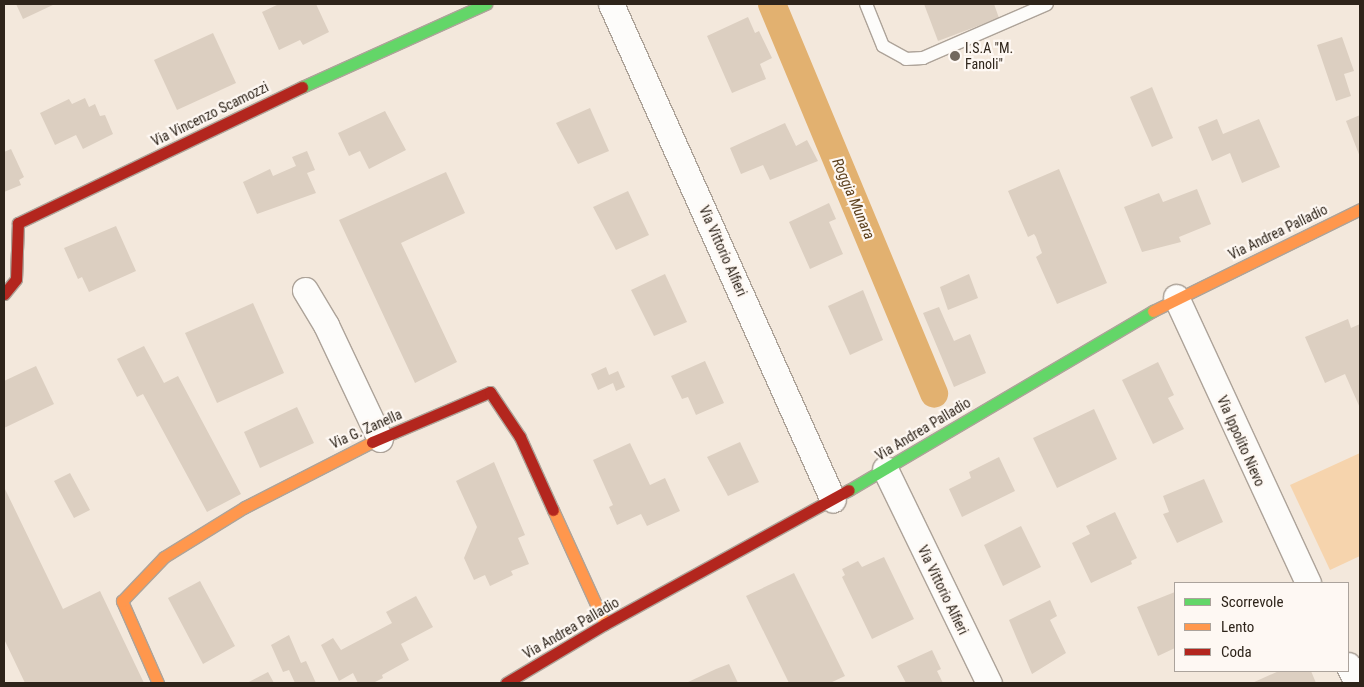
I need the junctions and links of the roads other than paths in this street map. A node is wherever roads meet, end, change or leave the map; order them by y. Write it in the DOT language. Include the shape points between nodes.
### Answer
graph roads {
  1 [pos="486,4"];
  2 [pos="611,4"];
  3 [pos="866,4"];
  4 [pos="1048,4"];
  5 [pos="1360,209"];
  6 [pos="305,290"];
  7 [pos="4,294"];
  8 [pos="1176,297"];
  9 [pos="380,439"];
  10 [pos="885,469"];
  11 [pos="833,500"];
  12 [pos="1308,582"];
  13 [pos="605,624"];
  14 [pos="1349,667"];
  15 [pos="158,683"];
  16 [pos="506,683"];
  17 [pos="989,683"];
  18 [pos="1357,683"];
  1 -- 7 [label="street, Via Vincenzo Scamozzi" via="257,108 18,223 16,279"];
  2 -- 11 [label="street, Via Vittorio Alfieri"];
  3 -- 4 [label="lane" via="883,46 906,59 923,58"];
  5 -- 8 [label="street, Via Andrea Palladio"];
  6 -- 9 [label="street" via="326,325"];
  8 -- 10 [label="street, Via Andrea Palladio"];
  8 -- 12 [label="street, Via Ippolito Nievo"];
  9 -- 13 [label="street, Via G. Zanella" via="490,392 520,437"];
  9 -- 15 [label="street, Via G. Zanella" via="245,507 164,558 122,601"];
  10 -- 11 [label="street, Via Andrea Palladio"];
  10 -- 17 [label="street, Via Vittorio Alfieri"];
  11 -- 13 [label="street, Via Andrea Palladio"];
  13 -- 16 [label="street, Via Andrea Palladio"];
  14 -- 18 [label="street"];
}
